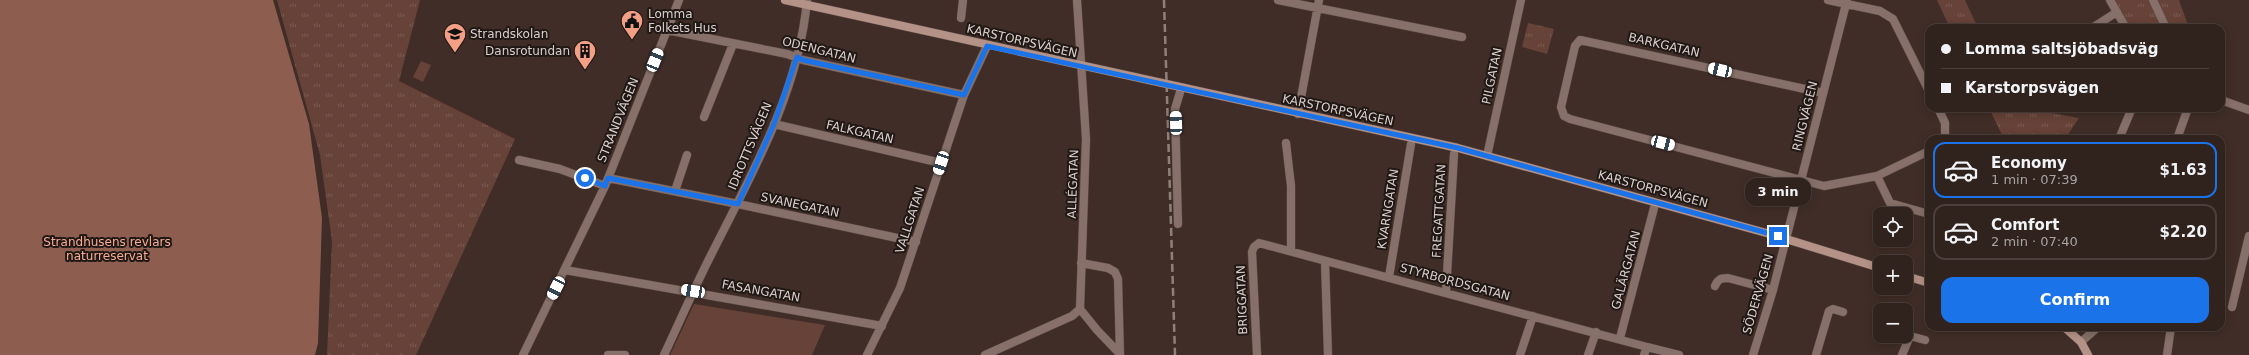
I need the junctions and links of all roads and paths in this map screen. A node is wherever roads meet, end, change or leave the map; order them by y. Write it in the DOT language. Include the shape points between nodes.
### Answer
graph roads {
  1 [pos="679,0"];
  2 [pos="785,0"];
  3 [pos="963,0"];
  4 [pos="1077,0"];
  5 [pos="1278,0"];
  6 [pos="1521,0"];
  7 [pos="1828,0"];
  8 [pos="2110,0"];
  9 [pos="2153,0"];
  10 [pos="1846,2"];
  11 [pos="806,3"];
  12 [pos="1318,4"];
  13 [pos="2117,12"];
  14 [pos="961,18"];
  15 [pos="2098,24"];
  16 [pos="2124,24"];
  17 [pos="2164,24"];
  18 [pos="667,30"];
  19 [pos="1462,37"];
  20 [pos="733,44"];
  21 [pos="987,46"];
  22 [pos="797,57"];
  23 [pos="1081,67"];
  24 [pos="1925,83"];
  25 [pos="1181,89"];
  26 [pos="1823,93"];
  27 [pos="964,95"];
  28 [pos="2225,101"];
  29 [pos="2249,110"];
  30 [pos="1940,112"];
  31 [pos="2130,112"];
  32 [pos="2187,112"];
  33 [pos="1298,114"];
  34 [pos="704,117"];
  35 [pos="774,124"];
  36 [pos="1944,135"];
  37 [pos="2121,135"];
  38 [pos="2178,135"];
  39 [pos="1286,143"];
  40 [pos="1411,144"];
  41 [pos="1925,153"];
  42 [pos="1454,154"];
  43 [pos="687,155"];
  44 [pos="1487,156"];
  45 [pos="519,160"];
  46 [pos="941,163"];
  47 [pos="1877,176"];
  48 [pos="1801,180"];
  49 [pos="606,182"];
  50 [pos="675,191"];
  51 [pos="738,204"];
  52 [pos="1654,208"];
  53 [pos="1925,213"];
  54 [pos="1178,224"];
  55 [pos="2249,236"];
  56 [pos="1786,239"];
  57 [pos="916,242"];
  58 [pos="1257,244"];
  59 [pos="1291,251"];
  60 [pos="1326,261"];
  61 [pos="1081,263"];
  62 [pos="1873,266"];
  63 [pos="564,270"];
  64 [pos="1389,276"];
  65 [pos="1913,278"];
  66 [pos="1925,282"];
  67 [pos="1715,286"];
  68 [pos="1773,290"];
  69 [pos="693,291"];
  70 [pos="1446,292"];
  71 [pos="2232,307"];
  72 [pos="1080,309"];
  73 [pos="1843,312"];
  74 [pos="1533,316"];
  75 [pos="882,326"];
  76 [pos="2069,331"];
  77 [pos="2093,331"];
  78 [pos="2170,331"];
  79 [pos="1596,332"];
  80 [pos="1620,338"];
  81 [pos="1925,340"];
  82 [pos="2081,342"];
  83 [pos="1647,347"];
  84 [pos="1120,354"];
  85 [pos="523,355"];
  86 [pos="609,355"];
  87 [pos="626,355"];
  88 [pos="664,355"];
  89 [pos="867,355"];
  90 [pos="985,355"];
  91 [pos="1257,355"];
  92 [pos="1328,355"];
  93 [pos="1520,355"];
  94 [pos="1588,355"];
  95 [pos="1644,355"];
  96 [pos="1679,355"];
  97 [pos="1753,355"];
  98 [pos="1816,355"];
  99 [pos="1902,355"];
  100 [pos="2088,355"];
  101 [pos="2167,355"];
  1 -- 18 [label="street, STRANDVÄGEN"];
  2 -- 11 [label="street, KARSTORPSVÄGEN"];
  3 -- 14 [label="street"];
  4 -- 23 [label="street, ALLÉGATAN"];
  5 -- 12 [label="street"];
  6 -- 44 [label="street, PILGATAN"];
  7 -- 10 [label="street"];
  8 -- 13 [label="street"];
  9 -- 17 [label="street"];
  10 -- 24 [label="street" via="1880,11 1894,19"];
  10 -- 26 [label="street, RINGVÄGEN"];
  11 -- 21 [label="street, KARSTORPSVÄGEN"];
  11 -- 22 [label="street, IDROTTSVÄGEN"];
  12 -- 19 [label="street"];
  12 -- 33 [label="street"];
  13 -- 15 [label="street"];
  13 -- 16 [label="street"];
  18 -- 20 [label="street, ODENGATAN"];
  18 -- 49 [label="street, STRANDVÄGEN"];
  20 -- 22 [label="street, ODENGATAN"];
  20 -- 34 [label="street"];
  21 -- 23 [label="street, KARSTORPSVÄGEN"];
  21 -- 27 [label="street, VALLGATAN"];
  22 -- 27 [label="street, ODENGATAN"];
  22 -- 35 [label="street, IDROTTSVÄGEN"];
  23 -- 25 [label="street, KARSTORPSVÄGEN"];
  23 -- 61 [label="street, ALLÉGATAN" via="1086,139 1086,197"];
  25 -- 33 [label="street, KARSTORPSVÄGEN"];
  25 -- 54 [label="street" via="1175,109"];
  26 -- 48 [label="street, RINGVÄGEN"];
  26 -- 48 [label="street, BARKGATAN" via="1588,40 1580,40 1576,46 1569,72 1561,106 1564,116 1570,119"];
  27 -- 46 [label="street, VALLGATAN"];
  28 -- 29 [label="street"];
  30 -- 36 [label="street" via="1945,123"];
  31 -- 37 [label="street"];
  32 -- 38 [label="street"];
  33 -- 44 [label="street, KARSTORPSVÄGEN"];
  35 -- 46 [label="street, FALKGATAN"];
  35 -- 51 [label="street, IDROTTSVÄGEN"];
  39 -- 59 [label="street" via="1291,186"];
  40 -- 64 [label="street, KVARNGATAN"];
  41 -- 47 [label="street"];
  42 -- 70 [label="street, FREGATTGATAN"];
  43 -- 50 [label="street"];
  44 -- 56 [label="street, KARSTORPSVÄGEN"];
  45 -- 49 [label="street, SVANEGATAN"];
  46 -- 57 [label="street, VALLGATAN"];
  47 -- 48 [label="street" via="1824,186"];
  47 -- 53 [label="street" via="1890,203"];
  48 -- 56 [label="street, RINGVÄGEN"];
  49 -- 50 [label="street, SVANEGATAN"];
  49 -- 63 [label="street, STRANDVÄGEN"];
  50 -- 51 [label="street, SVANEGATAN"];
  51 -- 57 [label="street, SVANEGATAN"];
  51 -- 69 [label="street, IDROTTSVÄGEN"];
  52 -- 80 [label="street, GALÄRGATAN"];
  55 -- 71 [label="street"];
  56 -- 62 [label="street, KARSTORPSVÄGEN"];
  56 -- 68 [label="street, SÖDERVÄGEN"];
  57 -- 75 [label="street, VALLGATAN" via="900,288"];
  58 -- 59 [label="street, STYRBORDSGATAN"];
  58 -- 91 [label="street, BRIGGATAN" via="1252,252"];
  59 -- 60 [label="street, STYRBORDSGATAN"];
  60 -- 64 [label="street, STYRBORDSGATAN"];
  60 -- 92 [label="street"];
  61 -- 72 [label="street, ALLÉGATAN"];
  61 -- 84 [label="street" via="1108,268 1115,272 1118,280"];
  63 -- 69 [label="street, FASANGATAN"];
  63 -- 85 [label="street, STRANDVÄGEN"];
  64 -- 70 [label="street, STYRBORDSGATAN"];
  65 -- 66 [label="street"];
  67 -- 68 [label="street" via="1721,278 1728,278"];
  68 -- 97 [label="street, SÖDERVÄGEN"];
  69 -- 75 [label="street, FASANGATAN"];
  69 -- 88 [label="street, IDROTTSVÄGEN"];
  70 -- 74 [label="street, STYRBORDSGATAN"];
  72 -- 84 [label="street"];
  72 -- 90 [label="street" via="1072,316"];
  73 -- 98 [label="street" via="1829,311"];
  74 -- 79 [label="street, STYRBORDSGATAN"];
  74 -- 93 [label="street"];
  75 -- 89 [label="street, VALLGATAN"];
  76 -- 82 [label="street"];
  77 -- 82 [label="street"];
  78 -- 101 [label="street"];
  79 -- 80 [label="street, STYRBORDSGATAN"];
  79 -- 94 [label="street"];
  80 -- 83 [label="street, STYRBORDSGATAN"];
  81 -- 99 [label="street" via="1910,336"];
  82 -- 100 [label="street"];
  83 -- 95 [label="street"];
  83 -- 96 [label="street"];
  86 -- 87 [label="street"];
}
